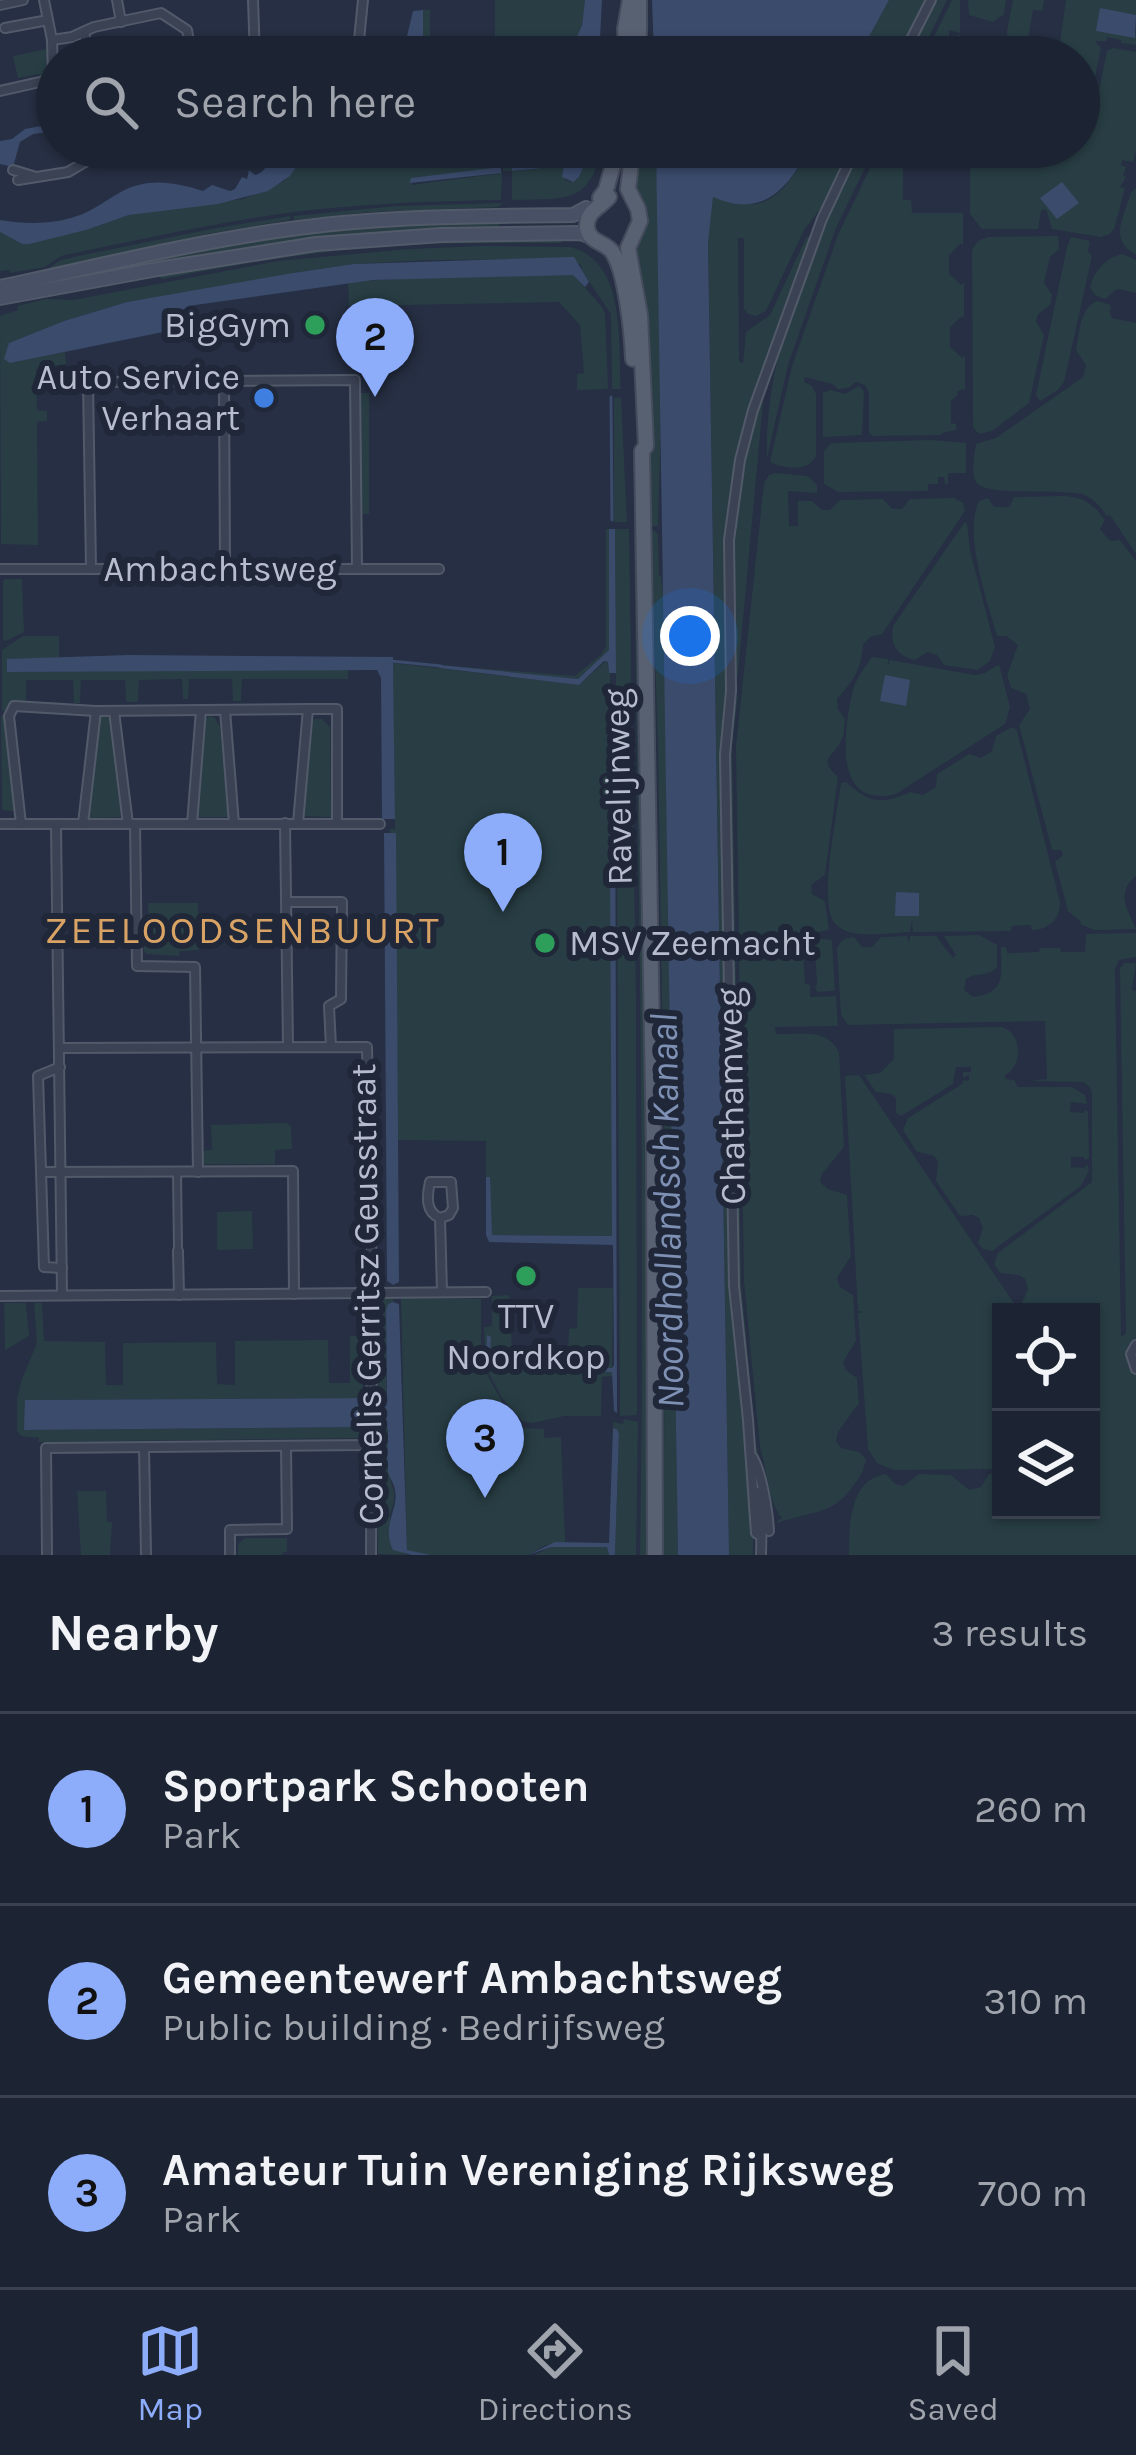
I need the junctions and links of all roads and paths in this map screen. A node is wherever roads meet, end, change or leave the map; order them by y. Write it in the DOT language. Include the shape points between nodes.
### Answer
graph roads {
  1 [pos="23,0"];
  2 [pos="44,0"];
  3 [pos="117,0"];
  4 [pos="253,0"];
  5 [pos="363,0"];
  6 [pos="630,0"];
  7 [pos="639,0"];
  8 [pos="931,0"];
  9 [pos="0,5"];
  10 [pos="48,20"];
  11 [pos="121,22"];
  12 [pos="5,28"];
  13 [pos="84,32"];
  14 [pos="51,36"];
  15 [pos="68,36"];
  16 [pos="85,36"];
  17 [pos="188,36"];
  18 [pos="254,36"];
  19 [pos="359,36"];
  20 [pos="627,36"];
  21 [pos="639,36"];
  22 [pos="913,36"];
  23 [pos="36,83"];
  24 [pos="0,91"];
  25 [pos="74,168"];
  26 [pos="612,168"];
  27 [pos="627,168"];
  28 [pos="630,168"];
  29 [pos="846,168"];
  30 [pos="16,175"];
  31 [pos="605,197"];
  32 [pos="626,204"];
  33 [pos="586,208"];
  34 [pos="625,235"];
  35 [pos="594,237"];
  36 [pos="630,273"];
  37 [pos="0,287"];
  38 [pos="0,298"];
  39 [pos="224,381"];
  40 [pos="642,451"];
  41 [pos="0,569"];
  42 [pos="91,569"];
  43 [pos="225,569"];
  44 [pos="357,569"];
  45 [pos="439,569"];
  46 [pos="201,710"];
  47 [pos="225,710"];
  48 [pos="308,710"];
  49 [pos="96,712"];
  50 [pos="114,712"];
  51 [pos="285,823"];
  52 [pos="0,824"];
  53 [pos="21,824"];
  54 [pos="56,824"];
  55 [pos="83,824"];
  56 [pos="131,824"];
  57 [pos="192,824"];
  58 [pos="234,824"];
  59 [pos="298,824"];
  60 [pos="337,824"];
  61 [pos="380,824"];
  62 [pos="287,902"];
  63 [pos="331,1047"];
  64 [pos="60,1048"];
  65 [pos="196,1048"];
  66 [pos="288,1048"];
  67 [pos="60,1067"];
  68 [pos="42,1172"];
  69 [pos="61,1172"];
  70 [pos="177,1172"];
  71 [pos="198,1172"];
  72 [pos="440,1218"];
  73 [pos="178,1251"];
  74 [pos="62,1268"];
  75 [pos="442,1292"];
  76 [pos="486,1292"];
  77 [pos="372,1293"];
  78 [pos="294,1294"];
  79 [pos="62,1295"];
  80 [pos="179,1295"];
  81 [pos="0,1296"];
  82 [pos="1136,1346"];
  83 [pos="1136,1369"];
  84 [pos="748,1420"];
  85 [pos="370,1444"];
  86 [pos="286,1446"];
  87 [pos="144,1448"];
  88 [pos="765,1533"];
  89 [pos="46,1555"];
  90 [pos="146,1555"];
  91 [pos="230,1555"];
  92 [pos="371,1555"];
  93 [pos="655,1555"];
  94 [pos="761,1555"];
  1 -- 9 [label="street"];
  2 -- 10 [label="street"];
  3 -- 11 [label="street"];
  4 -- 18 [label="street"];
  5 -- 19 [label="street"];
  6 -- 20 [label="main road"];
  7 -- 21 [label="main road"];
  8 -- 22 [label="street"];
  10 -- 12 [label="street"];
  10 -- 14 [label="street"];
  11 -- 13 [label="street"];
  11 -- 17 [label="street" via="161,13"];
  13 -- 15 [label="street"];
  13 -- 16 [label="street"];
  23 -- 24 [label="street"];
  25 -- 30 [label="street"];
  26 -- 31 [label="main road"];
  27 -- 32 [label="main road, Ravelijnweg"];
  28 -- 36 [label="main road, Ravelijnweg" via="628,189 640,223 628,244"];
  29 -- 84 [label="street, Chathamweg" via="758,396 731,513 725,755 734,1263"];
  31 -- 32 [label="main road"];
  31 -- 33 [label="main road"];
  31 -- 35 [label="main road" via="591,212"];
  32 -- 34 [label="main road" via="633,221"];
  33 -- 37 [label="main road" via="575,215 303,227"];
  34 -- 35 [label="main road"];
  34 -- 36 [label="main road, Ravelijnweg"];
  35 -- 38 [label="main road" via="544,228 316,244"];
  35 -- 40 [label="main road, Ravelijnweg" via="614,256 629,313"];
  36 -- 40 [label="main road, Ravelijnweg" via="640,315"];
  39 -- 42 [label="street" via="88,382"];
  39 -- 43 [label="street"];
  39 -- 44 [label="street" via="355,380"];
  40 -- 93 [label="main road, Ravelijnweg"];
  41 -- 42 [label="street, Ambachtsweg"];
  42 -- 43 [label="street, Ambachtsweg"];
  43 -- 44 [label="street, Ambachtsweg"];
  44 -- 45 [label="street, Ambachtsweg"];
  46 -- 47 [label="street"];
  46 -- 50 [label="street"];
  46 -- 57 [label="street"];
  47 -- 48 [label="street"];
  47 -- 58 [label="street"];
  48 -- 59 [label="street"];
  48 -- 60 [label="street" via="337,709"];
  49 -- 50 [label="street"];
  49 -- 53 [label="street" via="11,708"];
  49 -- 55 [label="street"];
  50 -- 56 [label="street"];
  51 -- 58 [label="street"];
  51 -- 59 [label="street"];
  51 -- 62 [label="street"];
  52 -- 53 [label="street"];
  53 -- 54 [label="street"];
  54 -- 55 [label="street"];
  54 -- 64 [label="street"];
  55 -- 56 [label="street"];
  56 -- 57 [label="street"];
  56 -- 65 [label="street" via="136,966 195,967"];
  57 -- 58 [label="street"];
  59 -- 60 [label="street"];
  60 -- 61 [label="street"];
  62 -- 63 [label="street" via="342,902 341,998 329,1006"];
  62 -- 66 [label="street"];
  63 -- 66 [label="street, Cornelis Gerritsz Geusstraat"];
  63 -- 77 [label="street, Cornelis Gerritsz Geusstraat" via="367,1048"];
  64 -- 65 [label="street, Cornelis Gerritsz Geusstraat"];
  64 -- 67 [label="street"];
  65 -- 66 [label="street, Cornelis Gerritsz Geusstraat"];
  65 -- 71 [label="street"];
  67 -- 68 [label="street" via="38,1076"];
  67 -- 69 [label="street"];
  68 -- 69 [label="street"];
  68 -- 74 [label="street" via="44,1267"];
  69 -- 70 [label="street"];
  69 -- 74 [label="street"];
  70 -- 71 [label="street"];
  70 -- 73 [label="street"];
  71 -- 78 [label="street" via="293,1171"];
  72 -- 72 [label="street" via="452,1208 451,1182 430,1182 428,1208"];
  72 -- 75 [label="street"];
  73 -- 80 [label="street"];
  74 -- 79 [label="street"];
  75 -- 76 [label="street"];
  75 -- 77 [label="street"];
  77 -- 78 [label="street"];
  77 -- 85 [label="street, Cornelis Gerritsz Geusstraat"];
  78 -- 80 [label="street"];
  79 -- 80 [label="street"];
  79 -- 81 [label="street"];
  82 -- 83 [label="street"];
  84 -- 88 [label="street, Chathamweg"];
  84 -- 88 [label="street, Chathamweg" via="756,1533"];
  85 -- 86 [label="street"];
  85 -- 92 [label="street, Cornelis Gerritsz Geusstraat"];
  86 -- 87 [label="street"];
  86 -- 91 [label="street" via="286,1529 230,1530"];
  87 -- 89 [label="street" via="46,1448"];
  87 -- 90 [label="street"];
  88 -- 94 [label="street, Chathamweg"];
}
